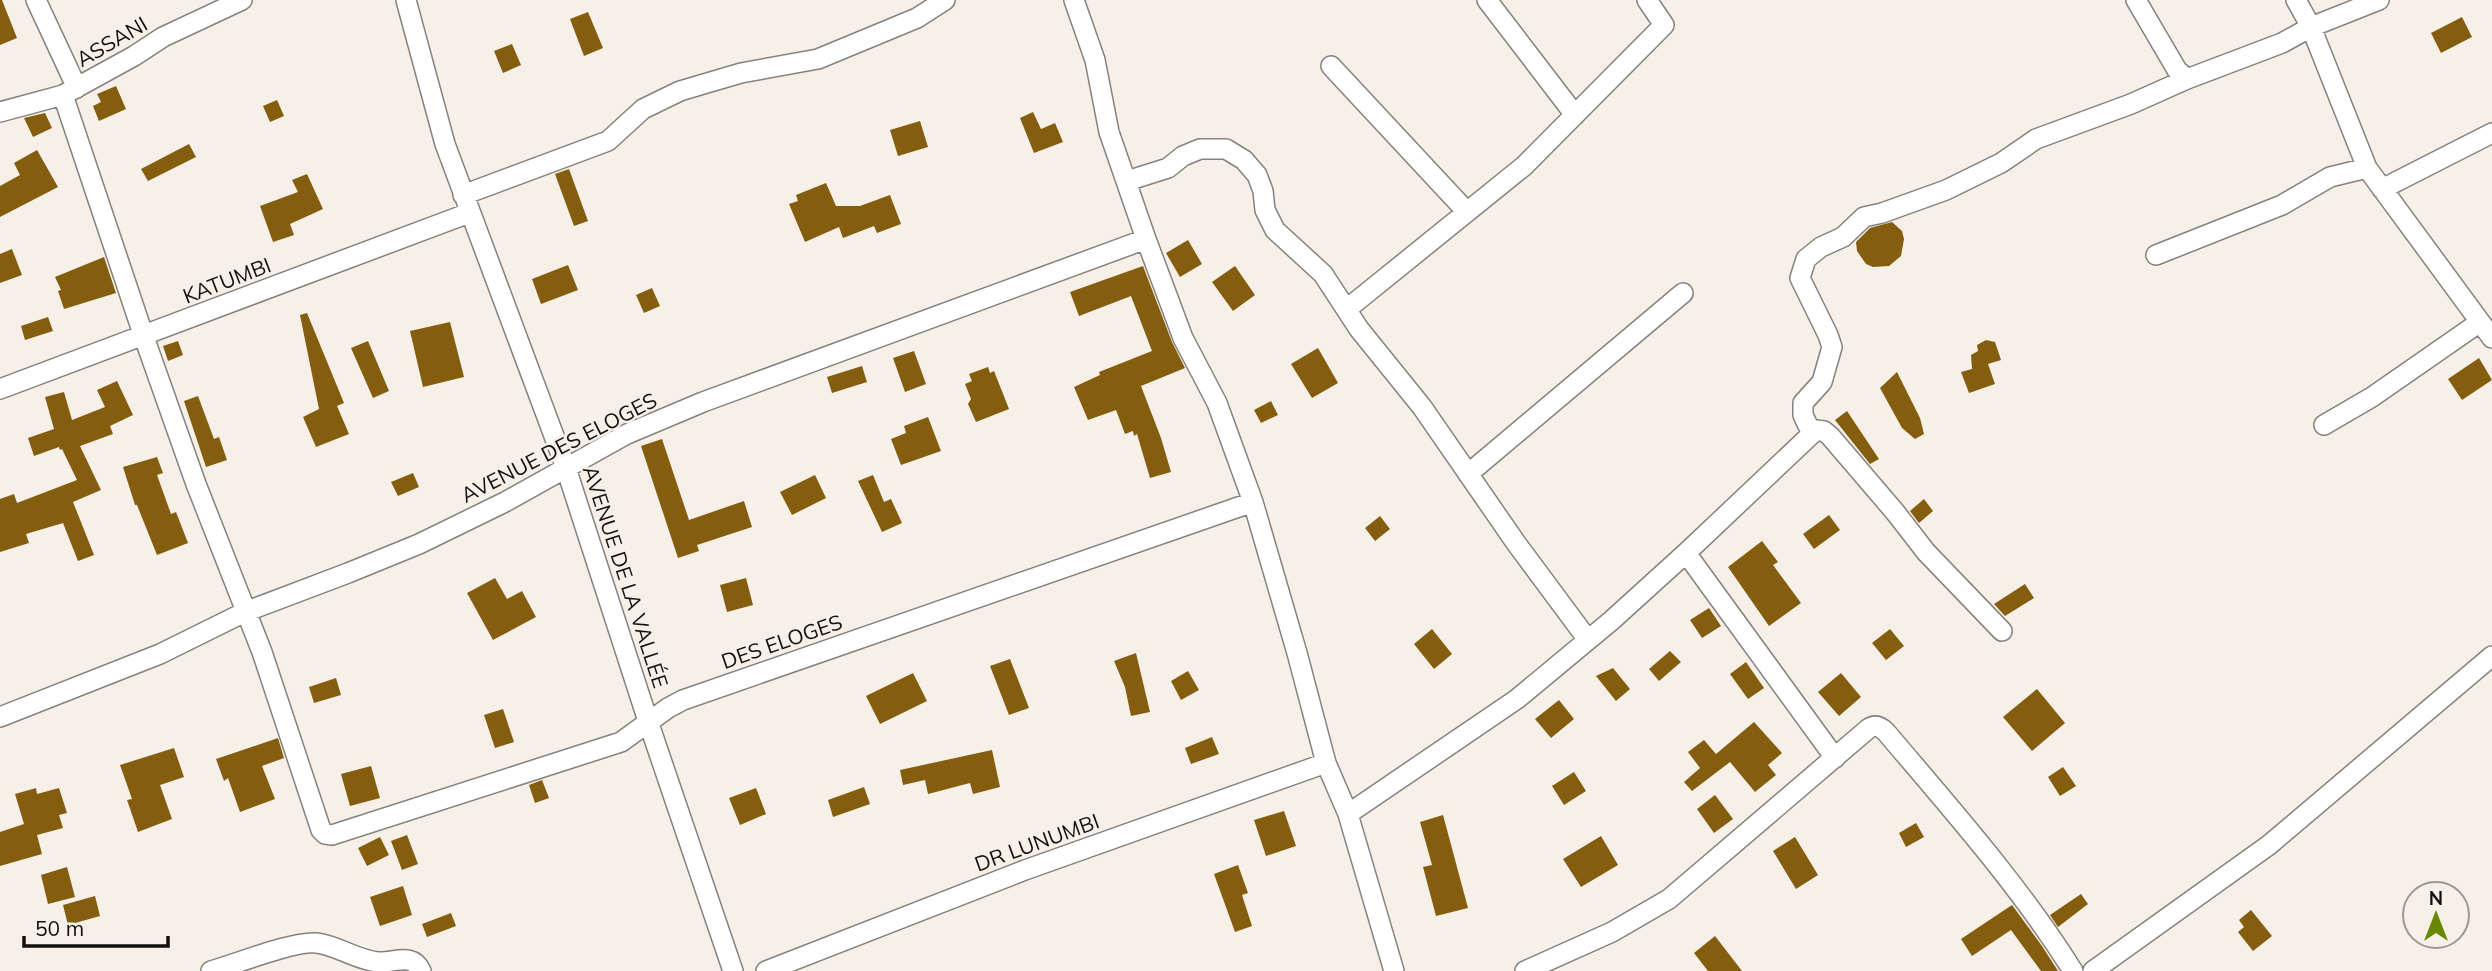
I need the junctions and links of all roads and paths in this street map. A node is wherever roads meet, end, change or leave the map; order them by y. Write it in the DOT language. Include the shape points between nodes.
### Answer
graph roads {
  1 [pos="36,0"];
  2 [pos="242,0"];
  3 [pos="406,0"];
  4 [pos="945,0"];
  5 [pos="1074,0"];
  6 [pos="1486,0"];
  7 [pos="1647,0"];
  8 [pos="2136,0"];
  9 [pos="2296,0"];
  10 [pos="2379,0"];
  11 [pos="2311,27"];
  12 [pos="1331,66"];
  13 [pos="2187,79"];
  14 [pos="70,92"];
  15 [pos="0,112"];
  16 [pos="1575,116"];
  17 [pos="2492,133"];
  18 [pos="2367,168"];
  19 [pos="1127,181"];
  20 [pos="2382,189"];
  21 [pos="466,204"];
  22 [pos="1467,212"];
  23 [pos="1146,239"];
  24 [pos="2156,255"];
  25 [pos="1683,293"];
  26 [pos="1347,309"];
  27 [pos="2488,332"];
  28 [pos="144,337"];
  29 [pos="0,389"];
  30 [pos="2324,425"];
  31 [pos="1811,432"];
  32 [pos="566,468"];
  33 [pos="1468,474"];
  34 [pos="1253,502"];
  35 [pos="1686,553"];
  36 [pos="245,612"];
  37 [pos="2002,631"];
  38 [pos="1588,640"];
  39 [pos="2492,656"];
  40 [pos="0,717"];
  41 [pos="648,721"];
  42 [pos="1835,758"];
  43 [pos="1326,762"];
  44 [pos="1348,814"];
  45 [pos="211,971"];
  46 [pos="421,971"];
  47 [pos="733,971"];
  48 [pos="766,971"];
  49 [pos="1394,971"];
  50 [pos="1525,971"];
  51 [pos="2073,971"];
  52 [pos="2094,971"];
  1 -- 14 [label="street"];
  2 -- 14 [label="street, ASSANI" via="163,37"];
  3 -- 21 [label="street, AVENUE DE LA VALLÉE" via="435,112"];
  4 -- 21 [label="street, KATUMBI" via="917,18 818,59 741,73 680,91 643,109 608,141"];
  5 -- 19 [label="street"];
  6 -- 16 [label="street"];
  7 -- 16 [label="street" via="1664,25"];
  8 -- 13 [label="street" via="2177,70"];
  9 -- 11 [label="street"];
  10 -- 11 [label="street"];
  11 -- 13 [label="street" via="2282,43"];
  11 -- 18 [label="street"];
  12 -- 22 [label="street"];
  13 -- 31 [label="street" via="2036,139 2001,163 1946,190 1864,216 1843,237 1806,259 1800,278 1832,346 1822,382 1803,403"];
  14 -- 15 [label="street, ASSANI"];
  14 -- 28 [label="street"];
  16 -- 22 [label="street"];
  17 -- 20 [label="street"];
  18 -- 20 [label="street"];
  18 -- 24 [label="street" via="2330,177 2282,205"];
  19 -- 23 [label="street"];
  19 -- 26 [label="street" via="1168,168 1200,149 1226,149 1257,175 1275,230 1323,274"];
  20 -- 27 [label="street"];
  21 -- 28 [label="street, KATUMBI"];
  21 -- 32 [label="street, AVENUE DE LA VALLÉE"];
  22 -- 26 [label="street"];
  23 -- 32 [label="street, AVENUE DES ELOGES" via="703,402 627,434"];
  23 -- 34 [label="street" via="1183,338 1217,403"];
  25 -- 33 [label="street"];
  26 -- 33 [label="street"];
  27 -- 30 [label="street"];
  28 -- 29 [label="street, KATUMBI"];
  28 -- 36 [label="street"];
  31 -- 35 [label="street"];
  31 -- 37 [label="street" via="1820,429 1830,436 1926,552"];
  32 -- 36 [label="street, AVENUE DES ELOGES" via="419,544"];
  32 -- 41 [label="street, AVENUE DE LA VALLÉE"];
  33 -- 38 [label="street"];
  34 -- 41 [label="street, DES ELOGES" via="683,700"];
  34 -- 43 [label="street"];
  35 -- 38 [label="street"];
  35 -- 42 [label="street"];
  36 -- 40 [label="street, AVENUE DES ELOGES" via="160,654"];
  36 -- 41 [label="street, DES ELOGES" via="325,834 621,742"];
  38 -- 44 [label="street" via="1517,699"];
  39 -- 52 [label="street" via="2269,845"];
  41 -- 47 [label="street, AVENUE DE LA VALLÉE"];
  42 -- 50 [label="street" via="1669,899 1612,932"];
  42 -- 51 [label="street" via="1871,727 1881,727 1966,826 2048,931"];
  43 -- 44 [label="street"];
  43 -- 48 [label="street, DR LUNUMBI" via="1025,870"];
  44 -- 49 [label="street"];
  45 -- 46 [label="street" via="312,943 372,961 412,960"];
}
